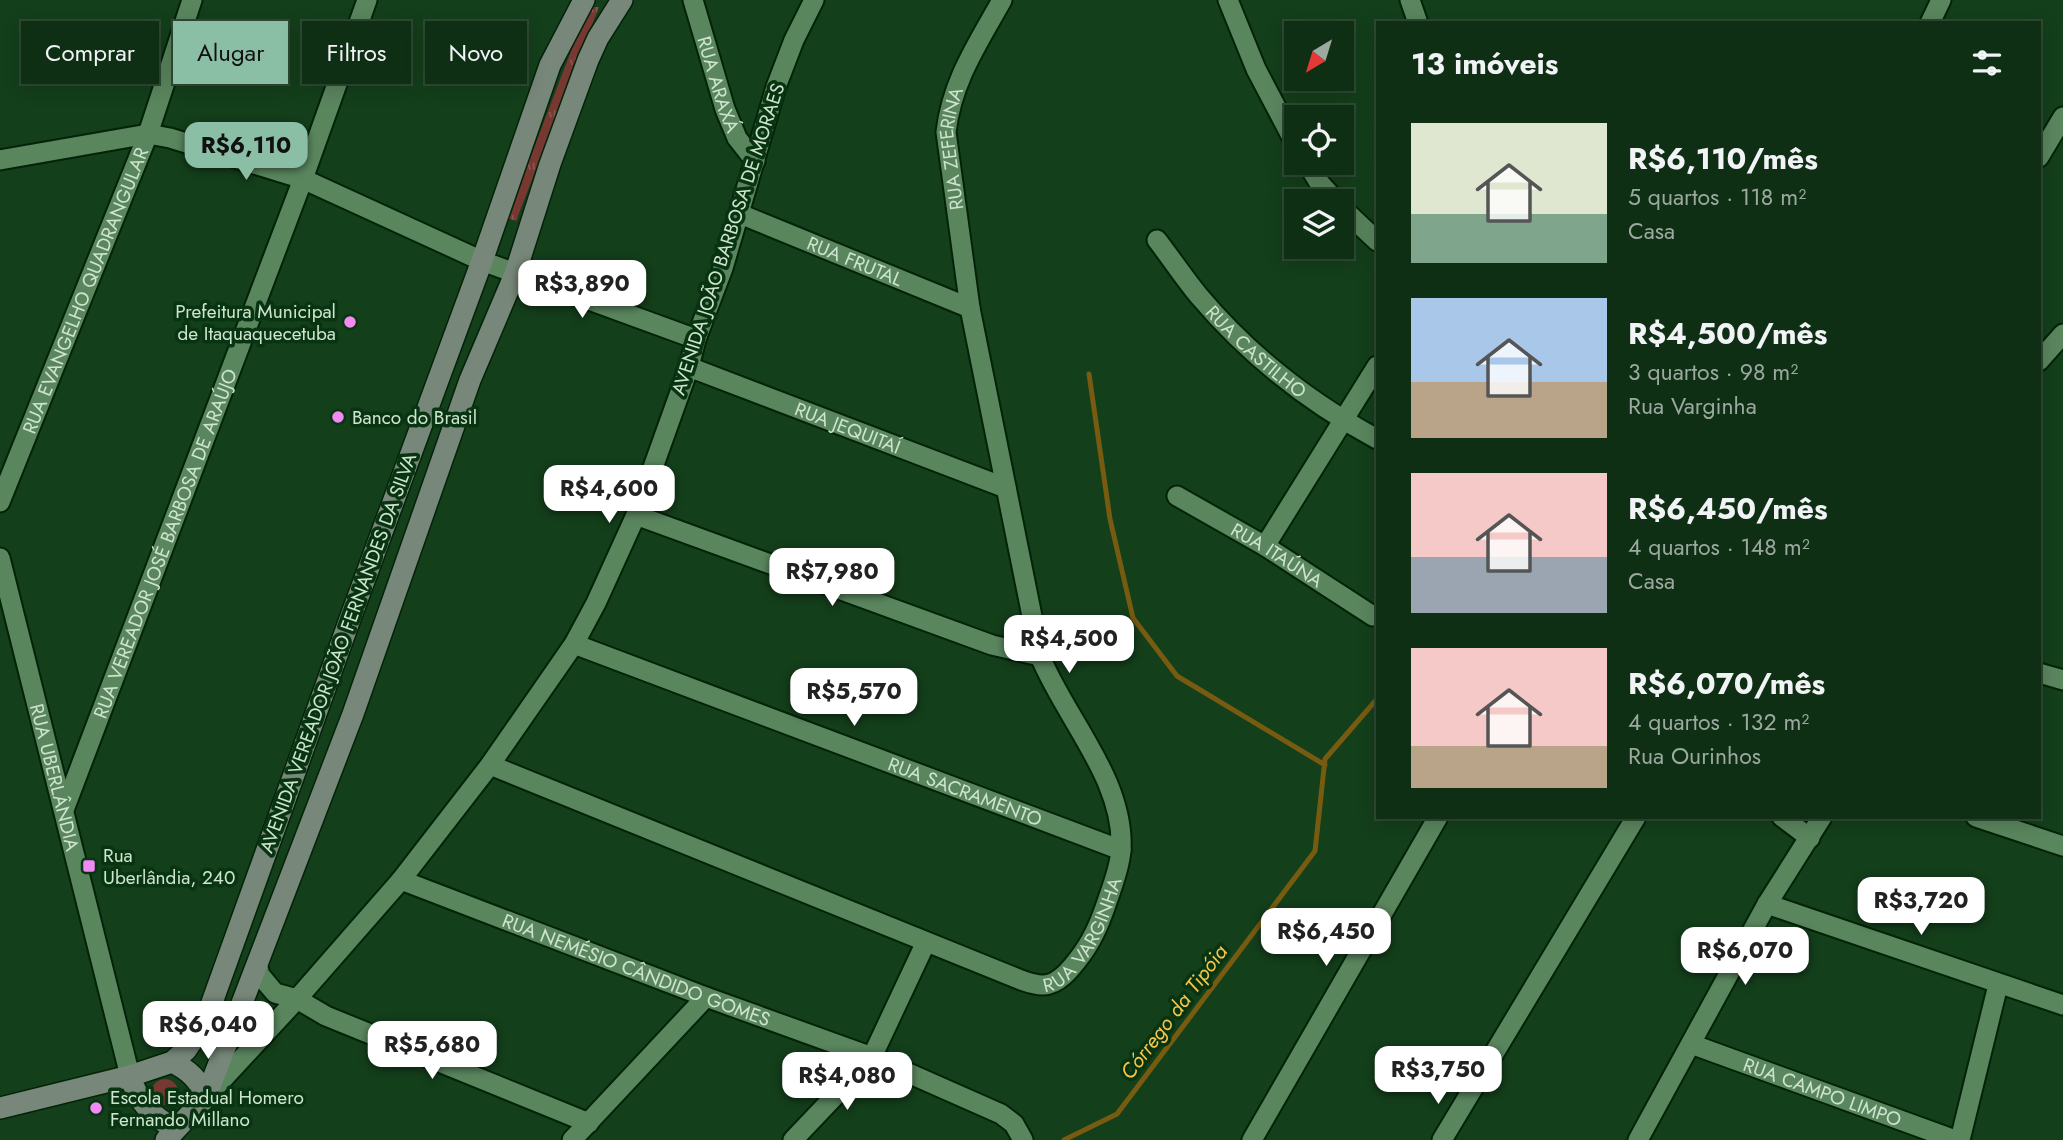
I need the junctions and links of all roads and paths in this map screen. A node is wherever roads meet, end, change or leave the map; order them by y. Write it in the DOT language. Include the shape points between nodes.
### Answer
graph roads {
  1 [pos="192,0"];
  2 [pos="367,0"];
  3 [pos="584,0"];
  4 [pos="622,0"];
  5 [pos="693,0"];
  6 [pos="814,0"];
  7 [pos="1002,0"];
  8 [pos="1228,0"];
  9 [pos="1410,0"];
  10 [pos="1941,0"];
  11 [pos="1417,21"];
  12 [pos="1931,21"];
  13 [pos="2063,117"];
  14 [pos="1284,123"];
  15 [pos="148,134"];
  16 [pos="2041,154"];
  17 [pos="0,160"];
  18 [pos="755,161"];
  19 [pos="1314,175"];
  20 [pos="303,179"];
  21 [pos="1325,189"];
  22 [pos="740,214"];
  23 [pos="1354,219"];
  24 [pos="1157,240"];
  25 [pos="1376,240"];
  26 [pos="482,261"];
  27 [pos="515,274"];
  28 [pos="970,308"];
  29 [pos="2063,334"];
  30 [pos="696,339"];
  31 [pos="2041,359"];
  32 [pos="689,367"];
  33 [pos="1376,368"];
  34 [pos="1343,421"];
  35 [pos="1376,438"];
  36 [pos="1006,488"];
  37 [pos="1177,496"];
  38 [pos="0,502"];
  39 [pos="636,515"];
  40 [pos="1265,546"];
  41 [pos="0,558"];
  42 [pos="1373,617"];
  43 [pos="350,619"];
  44 [pos="381,634"];
  45 [pos="574,644"];
  46 [pos="1040,656"];
  47 [pos="2041,674"];
  48 [pos="2063,680"];
  49 [pos="490,765"];
  50 [pos="64,810"];
  51 [pos="1437,819"];
  52 [pos="1635,819"];
  53 [pos="1785,819"];
  54 [pos="1821,819"];
  55 [pos="1982,819"];
  56 [pos="1810,838"];
  57 [pos="2063,846"];
  58 [pos="1121,850"];
  59 [pos="401,880"];
  60 [pos="1767,904"];
  61 [pos="926,942"];
  62 [pos="257,964"];
  63 [pos="1998,985"];
  64 [pos="706,997"];
  65 [pos="297,999"];
  66 [pos="2063,1005"];
  67 [pos="1691,1044"];
  68 [pos="872,1057"];
  69 [pos="172,1062"];
  70 [pos="130,1076"];
  71 [pos="206,1097"];
  72 [pos="0,1108"];
  73 [pos="589,1123"];
  74 [pos="171,1134"];
  75 [pos="1022,1138"];
  76 [pos="572,1140"];
  77 [pos="793,1140"];
  78 [pos="1252,1140"];
  79 [pos="1442,1140"];
  80 [pos="1638,1140"];
  81 [pos="1957,1140"];
  1 -- 15 [label="street, RUA EVANGELHO QUADRANGULAR"];
  2 -- 20 [label="street, RUA VEREADOR JOSÉ BARBOSA DE ARAÚJO"];
  3 -- 26 [label="main road, AVENIDA VEREADOR JOÃO FERNANDES DA SILVA" via="550,65"];
  4 -- 27 [label="main road, AVENIDA VEREADOR JOÃO FERNANDES DA SILVA" via="588,60"];
  5 -- 18 [label="street, RUA ARAXÁ" via="725,109 737,138"];
  6 -- 18 [label="street, AVENIDA JOÃO BARBOSA DE MORAES" via="776,87"];
  7 -- 28 [label="street, RUA ZEFERINA" via="961,75 949,106 946,132"];
  8 -- 14 [label="street" via="1255,69"];
  9 -- 11 [label="street"];
  10 -- 12 [label="street"];
  13 -- 16 [label="street"];
  15 -- 17 [label="street"];
  15 -- 20 [label="street"];
  15 -- 38 [label="street, RUA EVANGELHO QUADRANGULAR"];
  18 -- 22 [label="street, AVENIDA JOÃO BARBOSA DE MORAES"];
  19 -- 21 [label="street"];
  20 -- 26 [label="street"];
  20 -- 50 [label="street, RUA VEREADOR JOSÉ BARBOSA DE ARAÚJO"];
  22 -- 28 [label="street, RUA FRUTAL"];
  22 -- 30 [label="street, AVENIDA JOÃO BARBOSA DE MORAES"];
  23 -- 25 [label="street"];
  24 -- 34 [label="street, RUA CASTILHO" via="1199,296 1237,336 1275,372"];
  26 -- 27 [label="street"];
  26 -- 43 [label="main road, AVENIDA VEREADOR JOÃO FERNANDES DA SILVA"];
  27 -- 30 [label="street"];
  27 -- 44 [label="main road, AVENIDA VEREADOR JOÃO FERNANDES DA SILVA" via="470,380"];
  28 -- 36 [label="street, RUA VARGINHA"];
  29 -- 31 [label="street"];
  30 -- 32 [label="street, AVENIDA JOÃO BARBOSA DE MORAES"];
  32 -- 36 [label="street, RUA JEQUITAÍ"];
  32 -- 39 [label="street, AVENIDA JOÃO BARBOSA DE MORAES"];
  33 -- 34 [label="street"];
  34 -- 35 [label="street, RUA CASTILHO"];
  34 -- 40 [label="street"];
  36 -- 46 [label="street, RUA VARGINHA"];
  37 -- 40 [label="street, RUA ITAÚNA"];
  39 -- 45 [label="street, AVENIDA JOÃO BARBOSA DE MORAES"];
  39 -- 46 [label="street" via="992,645"];
  40 -- 42 [label="street, RUA ITAÚNA"];
  41 -- 50 [label="street, RUA UBERLÂNDIA"];
  43 -- 44 [label="main road"];
  43 -- 69 [label="main road, AVENIDA VEREADOR JOÃO FERNANDES DA SILVA" via="205,1022"];
  44 -- 62 [label="main road, AVENIDA VEREADOR JOÃO FERNANDES DA SILVA"];
  45 -- 49 [label="street, AVENIDA JOÃO BARBOSA DE MORAES"];
  45 -- 58 [label="street, RUA SACRAMENTO"];
  46 -- 58 [label="street, RUA VARGINHA" via="1112,795"];
  47 -- 48 [label="street"];
  49 -- 59 [label="street, AVENIDA JOÃO BARBOSA DE MORAES"];
  49 -- 61 [label="street, RUA VARGINHA"];
  50 -- 70 [label="street, RUA UBERLÂNDIA"];
  51 -- 78 [label="street"];
  52 -- 79 [label="street"];
  53 -- 56 [label="street"];
  54 -- 56 [label="street"];
  55 -- 57 [label="street"];
  56 -- 60 [label="street"];
  58 -- 61 [label="street, RUA VARGINHA" via="1093,939 1058,980 1043,986 1021,980"];
  59 -- 64 [label="street, RUA NEMÉSIO CÂNDIDO GOMES"];
  59 -- 65 [label="street, AVENIDA JOÃO BARBOSA DE MORAES"];
  60 -- 63 [label="street"];
  60 -- 67 [label="street"];
  61 -- 68 [label="street"];
  62 -- 65 [label="street" via="275,993"];
  62 -- 71 [label="main road, AVENIDA VEREADOR JOÃO FERNANDES DA SILVA"];
  63 -- 66 [label="street"];
  63 -- 81 [label="street"];
  64 -- 68 [label="street, RUA NEMÉSIO CÂNDIDO GOMES"];
  64 -- 73 [label="street"];
  65 -- 71 [label="street, AVENIDA JOÃO BARBOSA DE MORAES"];
  65 -- 73 [label="street" via="326,1016"];
  67 -- 80 [label="street"];
  67 -- 81 [label="street, RUA CAMPO LIMPO"];
  68 -- 75 [label="street, RUA NEMÉSIO CÂNDIDO GOMES" via="1002,1114"];
  68 -- 77 [label="street"];
  69 -- 70 [label="main road, AVENIDA VEREADOR JOÃO FERNANDES DA SILVA"];
  69 -- 71 [label="main road" via="197,1079"];
  70 -- 72 [label="main road, AVENIDA VEREADOR JOÃO FERNANDES DA SILVA"];
  70 -- 74 [label="main road" via="134,1090"];
  71 -- 74 [label="main road, AVENIDA JOÃO BARBOSA DE MORAES"];
  73 -- 76 [label="street"];
}
